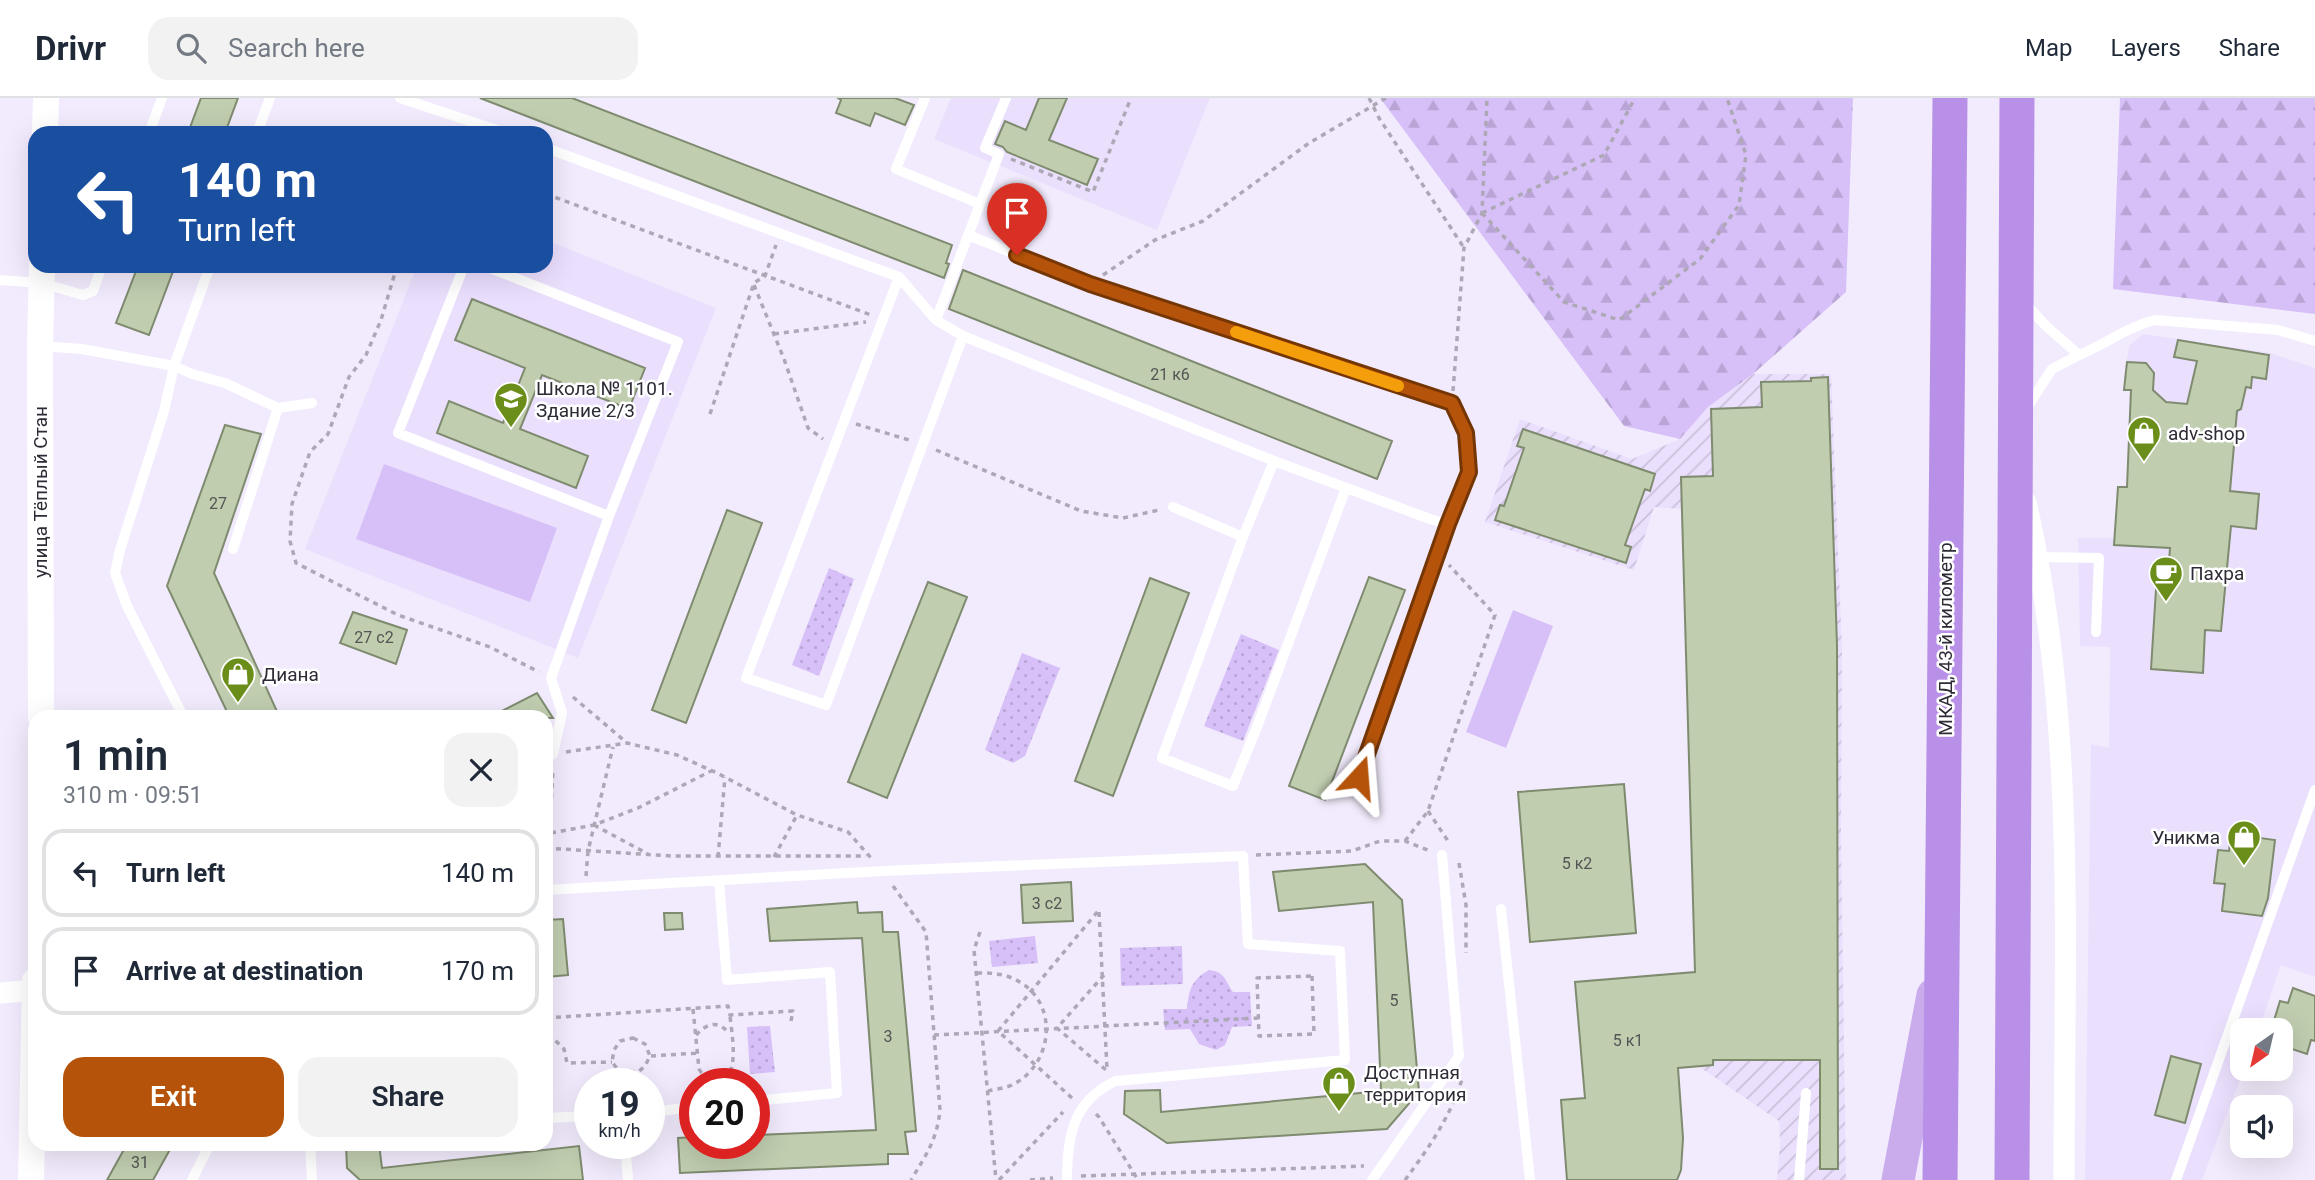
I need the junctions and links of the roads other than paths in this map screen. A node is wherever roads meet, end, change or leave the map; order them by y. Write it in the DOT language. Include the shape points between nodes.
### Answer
graph roads {
  1 [pos="47,98"];
  2 [pos="162,98"];
  3 [pos="270,98"];
  4 [pos="400,98"];
  5 [pos="925,98"];
  6 [pos="1006,98"];
  7 [pos="1950,98"];
  8 [pos="2017,98"];
  9 [pos="46,126"];
  10 [pos="152,126"];
  11 [pos="260,126"];
  12 [pos="485,126"];
  13 [pos="553,151"];
  14 [pos="980,204"];
  15 [pos="968,235"];
  16 [pos="99,273"];
  17 [pos="207,273"];
  18 [pos="461,273"];
  19 [pos="503,273"];
  20 [pos="42,275"];
  21 [pos="899,277"];
  22 [pos="0,280"];
  23 [pos="2014,291"];
  24 [pos="936,320"];
  25 [pos="963,336"];
  26 [pos="2315,341"];
  27 [pos="40,346"];
  28 [pos="2080,355"];
  29 [pos="174,366"];
  30 [pos="312,403"];
  31 [pos="278,408"];
  32 [pos="2015,440"];
  33 [pos="1274,461"];
  34 [pos="1346,488"];
  35 [pos="1173,507"];
  36 [pos="609,516"];
  37 [pos="1448,524"];
  38 [pos="1243,537"];
  39 [pos="233,549"];
  40 [pos="2039,557"];
  41 [pos="2096,632"];
  42 [pos="41,710"];
  43 [pos="180,710"];
  44 [pos="553,745"];
  45 [pos="1359,777"];
  46 [pos="2315,790"];
  47 [pos="1442,855"];
  48 [pos="719,881"];
  49 [pos="553,890"];
  50 [pos="1501,909"];
  51 [pos="1942,945"];
  52 [pos="28,991"];
  53 [pos="0,993"];
  54 [pos="1806,1093"];
  55 [pos="770,1099"];
  56 [pos="574,1117"];
  57 [pos="553,1118"];
  58 [pos="32,1151"];
  59 [pos="206,1151"];
  60 [pos="310,1151"];
  61 [pos="626,1159"];
  62 [pos="1067,1178"];
  63 [pos="32,1180"];
  64 [pos="192,1180"];
  65 [pos="312,1180"];
  66 [pos="628,1180"];
  67 [pos="1372,1180"];
  68 [pos="1530,1180"];
  69 [pos="1799,1180"];
  70 [pos="1898,1180"];
  71 [pos="1940,1180"];
  72 [pos="2012,1180"];
  73 [pos="2064,1180"];
  74 [pos="2176,1180"];
  1 -- 9 [label="street"];
  2 -- 10 [label="lane"];
  3 -- 11 [label="lane"];
  4 -- 12 [label="lane"];
  5 -- 14 [label="lane" via="896,169"];
  6 -- 14 [label="lane" via="985,148 999,154"];
  7 -- 51 [label="highway, МКАД, 43-й километр"];
  8 -- 23 [label="highway"];
  13 -- 21 [label="lane"];
  14 -- 15 [label="lane"];
  15 -- 24 [label="lane"];
  15 -- 37 [label="lane" via="1090,284 1452,403 1466,433 1469,472"];
  16 -- 20 [label="lane" via="93,291 83,295"];
  17 -- 29 [label="lane"];
  18 -- 36 [label="lane" via="398,432"];
  19 -- 36 [label="lane" via="678,342"];
  20 -- 22 [label="lane"];
  20 -- 27 [label="street, улица Тёплый Стан"];
  21 -- 24 [label="lane"];
  21 -- 25 [label="lane" via="746,678 826,705"];
  23 -- 28 [label="lane"];
  23 -- 32 [label="highway"];
  24 -- 25 [label="lane"];
  25 -- 33 [label="lane"];
  26 -- 28 [label="lane" via="2277,330 2155,320 2135,325"];
  27 -- 29 [label="lane"];
  27 -- 42 [label="street, улица Тёплый Стан"];
  28 -- 32 [label="lane" via="2052,369"];
  29 -- 31 [label="lane"];
  29 -- 43 [label="lane" via="115,573"];
  30 -- 31 [label="lane"];
  31 -- 39 [label="lane"];
  32 -- 40 [label="street"];
  32 -- 72 [label="highway"];
  33 -- 34 [label="lane"];
  33 -- 38 [label="lane"];
  34 -- 37 [label="lane"];
  34 -- 38 [label="lane" via="1233,786 1162,758"];
  35 -- 38 [label="lane"];
  36 -- 44 [label="lane" via="551,678 562,713"];
  37 -- 45 [label="lane"];
  40 -- 41 [label="lane" via="2099,558"];
  40 -- 73 [label="street" via="2064,801"];
  46 -- 74 [label="lane"];
  47 -- 67 [label="lane" via="1459,1056"];
  48 -- 49 [label="lane"];
  48 -- 55 [label="lane" via="727,979 830,972 837,1093"];
  48 -- 62 [label="lane" via="1243,856 1248,944 1340,950 1345,1060 1116,1081 1094,1093 1070,1131"];
  50 -- 68 [label="lane"];
  51 -- 70 [label="main road"];
  51 -- 71 [label="highway, МКАД, 43-й километр"];
  52 -- 53 [label="street"];
  54 -- 69 [label="lane"];
  56 -- 57 [label="lane"];
  58 -- 63 [label="street"];
  59 -- 64 [label="lane"];
  60 -- 65 [label="lane"];
  61 -- 66 [label="lane"];
}
